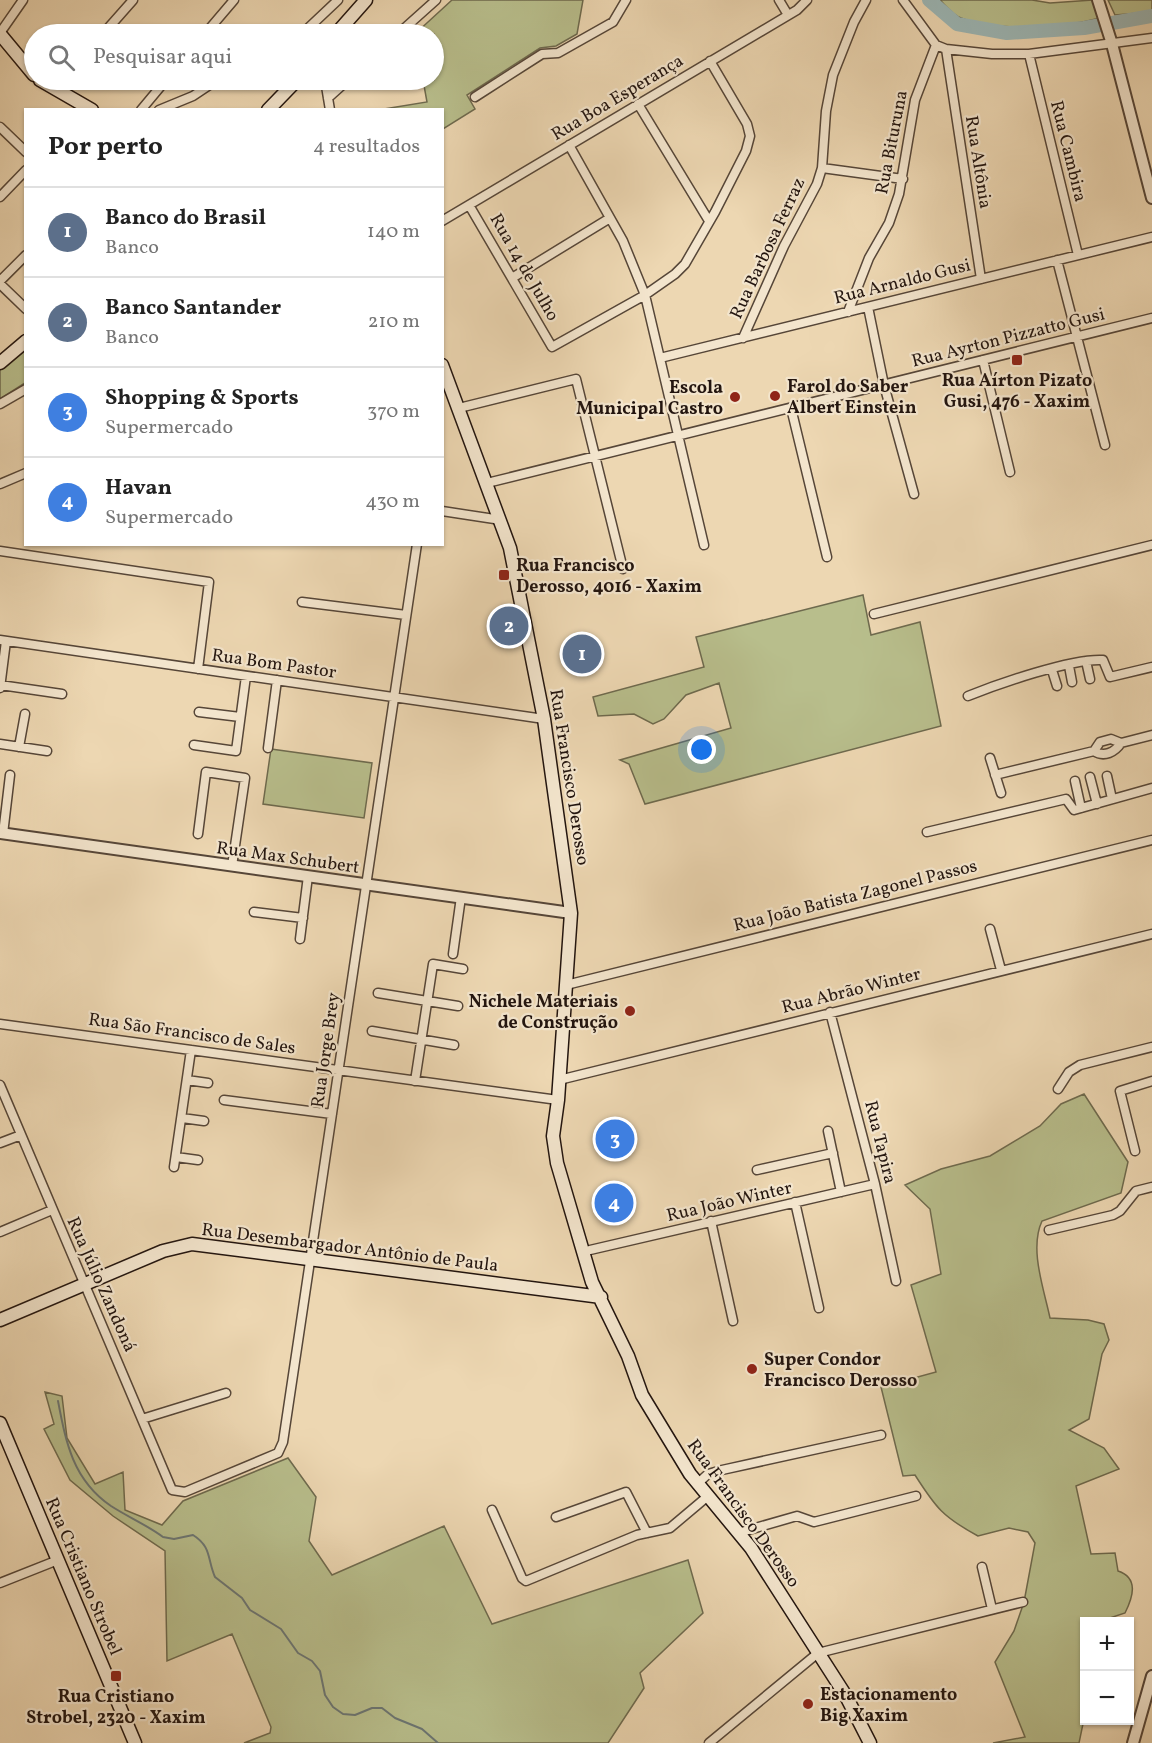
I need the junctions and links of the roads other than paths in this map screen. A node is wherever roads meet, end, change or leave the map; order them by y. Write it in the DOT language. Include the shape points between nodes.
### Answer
graph roads {
  1 [pos="22,0"];
  2 [pos="133,0"];
  3 [pos="234,0"];
  4 [pos="338,0"];
  5 [pos="366,0"];
  6 [pos="436,0"];
  7 [pos="626,0"];
  8 [pos="779,0"];
  9 [pos="807,0"];
  10 [pos="866,0"];
  11 [pos="903,0"];
  12 [pos="1098,0"];
  13 [pos="788,15"];
  14 [pos="112,24"];
  15 [pos="214,24"];
  16 [pos="313,24"];
  17 [pos="345,24"];
  18 [pos="409,24"];
  19 [pos="0,33"];
  20 [pos="1152,38"];
  21 [pos="1111,39"];
  22 [pos="936,45"];
  23 [pos="946,49"];
  24 [pos="1029,54"];
  25 [pos="710,61"];
  26 [pos="24,63"];
  27 [pos="55,90"];
  28 [pos="158,90"];
  29 [pos="202,90"];
  30 [pos="288,90"];
  31 [pos="327,90"];
  32 [pos="337,90"];
  33 [pos="281,97"];
  34 [pos="475,97"];
  35 [pos="328,98"];
  36 [pos="638,104"];
  37 [pos="86,108"];
  38 [pos="143,108"];
  39 [pos="164,108"];
  40 [pos="270,108"];
  41 [pos="275,108"];
  42 [pos="330,108"];
  43 [pos="0,127"];
  44 [pos="569,145"];
  45 [pos="24,150"];
  46 [pos="822,168"];
  47 [pos="24,172"];
  48 [pos="903,179"];
  49 [pos="0,197"];
  50 [pos="1152,198"];
  51 [pos="469,205"];
  52 [pos="610,218"];
  53 [pos="444,220"];
  54 [pos="709,221"];
  55 [pos="1152,237"];
  56 [pos="1078,255"];
  57 [pos="24,257"];
  58 [pos="1057,260"];
  59 [pos="512,278"];
  60 [pos="981,279"];
  61 [pos="0,283"];
  62 [pos="645,295"];
  63 [pos="24,307"];
  64 [pos="868,307"];
  65 [pos="848,312"];
  66 [pos="1152,318"];
  67 [pos="1077,337"];
  68 [pos="743,338"];
  69 [pos="24,343"];
  70 [pos="660,358"];
  71 [pos="983,360"];
  72 [pos="0,363"];
  73 [pos="444,370"];
  74 [pos="884,385"];
  75 [pos="24,389"];
  76 [pos="0,404"];
  77 [pos="459,408"];
  78 [pos="791,408"];
  79 [pos="678,436"];
  80 [pos="1105,445"];
  81 [pos="595,456"];
  82 [pos="1010,472"];
  83 [pos="24,474"];
  84 [pos="487,483"];
  85 [pos="0,484"];
  86 [pos="914,494"];
  87 [pos="444,511"];
  88 [pos="501,520"];
  89 [pos="704,545"];
  90 [pos="1152,545"];
  91 [pos="417,546"];
  92 [pos="0,551"];
  93 [pos="826,556"];
  94 [pos="623,568"];
  95 [pos="302,602"];
  96 [pos="874,614"];
  97 [pos="406,615"];
  98 [pos="3,640"];
  99 [pos="1086,661"];
  100 [pos="1069,666"];
  101 [pos="1152,667"];
  102 [pos="198,669"];
  103 [pos="1052,670"];
  104 [pos="246,676"];
  105 [pos="1090,678"];
  106 [pos="277,680"];
  107 [pos="1072,682"];
  108 [pos="0,686"];
  109 [pos="1057,686"];
  110 [pos="62,694"];
  111 [pos="968,696"];
  112 [pos="394,697"];
  113 [pos="198,712"];
  114 [pos="25,714"];
  115 [pos="240,717"];
  116 [pos="544,719"];
  117 [pos="1152,735"];
  118 [pos="0,744"];
  119 [pos="194,746"];
  120 [pos="19,747"];
  121 [pos="268,748"];
  122 [pos="47,751"];
  123 [pos="990,758"];
  124 [pos="10,775"];
  125 [pos="995,775"];
  126 [pos="1107,776"];
  127 [pos="1090,777"];
  128 [pos="1075,781"];
  129 [pos="1152,788"];
  130 [pos="1001,793"];
  131 [pos="1112,799"];
  132 [pos="1097,804"];
  133 [pos="1082,808"];
  134 [pos="927,832"];
  135 [pos="2,833"];
  136 [pos="198,834"];
  137 [pos="1152,840"];
  138 [pos="232,866"];
  139 [pos="308,876"];
  140 [pos="366,884"];
  141 [pos="461,897"];
  142 [pos="254,912"];
  143 [pos="571,913"];
  144 [pos="303,918"];
  145 [pos="990,929"];
  146 [pos="1152,934"];
  147 [pos="300,939"];
  148 [pos="453,954"];
  149 [pos="463,969"];
  150 [pos="1001,970"];
  151 [pos="566,985"];
  152 [pos="378,993"];
  153 [pos="427,1001"];
  154 [pos="458,1006"];
  155 [pos="830,1012"];
  156 [pos="0,1024"];
  157 [pos="372,1031"];
  158 [pos="421,1039"];
  159 [pos="454,1045"];
  160 [pos="1152,1047"];
  161 [pos="191,1050"];
  162 [pos="338,1070"];
  163 [pos="187,1080"];
  164 [pos="560,1080"];
  165 [pos="415,1081"];
  166 [pos="1152,1081"];
  167 [pos="208,1083"];
  168 [pos="0,1085"];
  169 [pos="1058,1089"];
  170 [pos="224,1100"];
  171 [pos="558,1100"];
  172 [pos="332,1114"];
  173 [pos="182,1118"];
  174 [pos="204,1121"];
  175 [pos="828,1131"];
  176 [pos="21,1135"];
  177 [pos="0,1143"];
  178 [pos="1135,1151"];
  179 [pos="833,1153"];
  180 [pos="176,1156"];
  181 [pos="198,1160"];
  182 [pos="174,1167"];
  183 [pos="757,1170"];
  184 [pos="875,1184"];
  185 [pos="1152,1187"];
  186 [pos="841,1192"];
  187 [pos="795,1202"];
  188 [pos="52,1210"];
  189 [pos="711,1221"];
  190 [pos="1049,1230"];
  191 [pos="0,1232"];
  192 [pos="590,1250"];
  193 [pos="310,1259"];
  194 [pos="896,1281"];
  195 [pos="83,1285"];
  196 [pos="601,1297"];
  197 [pos="819,1308"];
  198 [pos="0,1320"];
  199 [pos="734,1321"];
  200 [pos="226,1393"];
  201 [pos="142,1419"];
  202 [pos="0,1423"];
  203 [pos="881,1435"];
  204 [pos="698,1484"];
  205 [pos="178,1493"];
  206 [pos="708,1496"];
  207 [pos="916,1496"];
  208 [pos="492,1510"];
  209 [pos="556,1517"];
  210 [pos="647,1533"];
  211 [pos="738,1533"];
  212 [pos="58,1560"];
  213 [pos="982,1567"];
  214 [pos="0,1583"];
  215 [pos="1023,1602"];
  216 [pos="992,1609"];
  217 [pos="818,1653"];
  218 [pos="1152,1676"];
  219 [pos="135,1743"];
  220 [pos="709,1743"];
  221 [pos="870,1743"];
  222 [pos="1133,1743"];
  1 -- 19 [label="street"];
  2 -- 14 [label="street"];
  3 -- 15 [label="street"];
  4 -- 16 [label="street"];
  5 -- 17 [label="main road"];
  6 -- 18 [label="street"];
  7 -- 34 [label="street" via="613,22 558,53 542,54"];
  8 -- 13 [label="street"];
  9 -- 13 [label="street, Rua Boa Esperança"];
  10 -- 46 [label="street, Rua Barbosa Ferraz" via="833,75"];
  11 -- 22 [label="street"];
  12 -- 21 [label="street"];
  13 -- 25 [label="street, Rua Boa Esperança"];
  19 -- 26 [label="main road"];
  20 -- 21 [label="street"];
  21 -- 24 [label="street"];
  21 -- 50 [label="street"];
  22 -- 23 [label="street"];
  22 -- 48 [label="street, Rua Bituruna" via="915,100"];
  23 -- 24 [label="street"];
  23 -- 60 [label="street, Rua Altônia"];
  24 -- 56 [label="street, Rua Cambira"];
  25 -- 36 [label="street, Rua Boa Esperança"];
  25 -- 54 [label="street" via="750,136 746,152"];
  27 -- 37 [label="main road"];
  28 -- 38 [label="street"];
  29 -- 39 [label="street"];
  30 -- 33 [label="main road"];
  31 -- 35 [label="street"];
  32 -- 35 [label="street"];
  33 -- 40 [label="main road"];
  33 -- 41 [label="main road"];
  35 -- 42 [label="street"];
  36 -- 44 [label="street, Rua Boa Esperança"];
  36 -- 54 [label="street"];
  43 -- 45 [label="street"];
  44 -- 51 [label="street, Rua Boa Esperança"];
  44 -- 52 [label="street"];
  46 -- 48 [label="street"];
  46 -- 68 [label="street, Rua Barbosa Ferraz"];
  47 -- 49 [label="street"];
  48 -- 65 [label="street, Rua Bituruna" via="889,223 869,258"];
  51 -- 53 [label="street, Rua Boa Esperança"];
  51 -- 59 [label="street, Rua 14 de Julho"];
  52 -- 59 [label="street"];
  52 -- 62 [label="street"];
  54 -- 62 [label="street" via="680,269"];
  55 -- 56 [label="street, Rua Arnaldo Gusi"];
  56 -- 58 [label="street, Rua Arnaldo Gusi"];
  57 -- 61 [label="street"];
  58 -- 60 [label="street, Rua Arnaldo Gusi"];
  58 -- 67 [label="street"];
  59 -- 62 [label="street, Rua 14 de Julho" via="552,346"];
  60 -- 64 [label="street, Rua Arnaldo Gusi"];
  61 -- 63 [label="street"];
  62 -- 70 [label="street"];
  64 -- 65 [label="street, Rua Arnaldo Gusi"];
  64 -- 74 [label="street"];
  65 -- 68 [label="street, Rua Arnaldo Gusi"];
  66 -- 67 [label="street, Rua Ayrton Pizzatto Gusi"];
  67 -- 71 [label="street, Rua Ayrton Pizzatto Gusi"];
  67 -- 80 [label="street"];
  68 -- 70 [label="street, Rua Arnaldo Gusi"];
  69 -- 72 [label="main road"];
  70 -- 79 [label="street"];
  71 -- 74 [label="street, Rua Ayrton Pizzatto Gusi"];
  71 -- 82 [label="street"];
  73 -- 77 [label="main road, Rua Francisco Derosso"];
  74 -- 78 [label="street, Rua Ayrton Pizzatto Gusi"];
  74 -- 86 [label="street"];
  75 -- 76 [label="street"];
  77 -- 81 [label="street" via="576,379"];
  77 -- 84 [label="main road, Rua Francisco Derosso"];
  78 -- 79 [label="street, Rua Ayrton Pizzatto Gusi"];
  78 -- 93 [label="street"];
  79 -- 81 [label="street, Rua Ayrton Pizzatto Gusi"];
  79 -- 89 [label="street"];
  81 -- 84 [label="street, Rua Ayrton Pizzatto Gusi"];
  81 -- 94 [label="street"];
  83 -- 85 [label="street"];
  84 -- 88 [label="main road, Rua Francisco Derosso"];
  87 -- 88 [label="street"];
  88 -- 116 [label="main road, Rua Francisco Derosso" via="517,577"];
  90 -- 96 [label="street"];
  91 -- 97 [label="street, Rua Jorge Brey"];
  92 -- 102 [label="street" via="209,582"];
  95 -- 97 [label="street"];
  97 -- 112 [label="street, Rua Jorge Brey"];
  98 -- 102 [label="street, Rua Bom Pastor"];
  98 -- 108 [label="street"];
  99 -- 100 [label="street"];
  99 -- 101 [label="street" via="1103,660 1110,677"];
  99 -- 105 [label="street"];
  100 -- 103 [label="street"];
  100 -- 107 [label="street"];
  102 -- 104 [label="street, Rua Bom Pastor"];
  103 -- 109 [label="street"];
  103 -- 111 [label="street"];
  104 -- 106 [label="street, Rua Bom Pastor"];
  104 -- 115 [label="street"];
  106 -- 112 [label="street, Rua Bom Pastor"];
  106 -- 121 [label="street"];
  108 -- 110 [label="street"];
  112 -- 116 [label="street, Rua Bom Pastor"];
  112 -- 140 [label="street, Rua Jorge Brey"];
  113 -- 115 [label="street"];
  114 -- 120 [label="street"];
  115 -- 119 [label="street" via="236,751"];
  116 -- 143 [label="main road, Rua Francisco Derosso"];
  117 -- 125 [label="street" via="1121,742 1117,749 1105,754 1094,751"];
  118 -- 120 [label="street"];
  120 -- 122 [label="street"];
  123 -- 125 [label="street"];
  124 -- 135 [label="street"];
  125 -- 130 [label="street"];
  126 -- 131 [label="street"];
  127 -- 132 [label="street"];
  128 -- 133 [label="street"];
  129 -- 131 [label="street"];
  131 -- 132 [label="street"];
  132 -- 133 [label="street"];
  133 -- 134 [label="street" via="1071,810 1066,799"];
  135 -- 138 [label="street, Rua Max Schubert"];
  136 -- 138 [label="street" via="206,772 245,777"];
  137 -- 151 [label="street, Rua João Batista Zagonel Passos"];
  138 -- 139 [label="street, Rua Max Schubert"];
  139 -- 140 [label="street, Rua Max Schubert"];
  139 -- 144 [label="street"];
  140 -- 141 [label="street, Rua Max Schubert"];
  140 -- 162 [label="street, Rua Jorge Brey"];
  141 -- 143 [label="street, Rua Max Schubert"];
  141 -- 148 [label="street"];
  142 -- 144 [label="street"];
  143 -- 151 [label="main road, Rua Francisco Derosso"];
  144 -- 147 [label="street"];
  145 -- 150 [label="street"];
  146 -- 150 [label="street, Rua Abrão Winter"];
  149 -- 153 [label="street" via="433,964"];
  150 -- 155 [label="street, Rua Abrão Winter"];
  151 -- 164 [label="main road, Rua Francisco Derosso"];
  152 -- 153 [label="street"];
  153 -- 154 [label="street"];
  153 -- 158 [label="street"];
  155 -- 164 [label="street, Rua Abrão Winter"];
  155 -- 184 [label="street, Rua Tapira"];
  156 -- 161 [label="street, Rua São Francisco de Sales"];
  157 -- 158 [label="street"];
  158 -- 159 [label="street"];
  158 -- 165 [label="street"];
  160 -- 169 [label="street" via="1080,1065 1069,1072"];
  161 -- 162 [label="street, Rua São Francisco de Sales"];
  161 -- 163 [label="street"];
  162 -- 165 [label="street, Rua São Francisco de Sales"];
  162 -- 172 [label="street, Rua Jorge Brey"];
  163 -- 167 [label="street"];
  163 -- 173 [label="street"];
  164 -- 171 [label="main road, Rua Francisco Derosso"];
  165 -- 171 [label="street, Rua São Francisco de Sales"];
  166 -- 178 [label="street" via="1120,1091"];
  168 -- 176 [label="street, Rua Júlio Zandoná"];
  170 -- 172 [label="street"];
  171 -- 192 [label="main road, Rua Francisco Derosso" via="563,1156"];
  171 -- 196 [label="main road, Rua Francisco Derosso" via="553,1120 554,1151 592,1282"];
  172 -- 193 [label="street, Rua Jorge Brey"];
  173 -- 174 [label="street"];
  173 -- 180 [label="street"];
  175 -- 179 [label="street"];
  176 -- 177 [label="street"];
  176 -- 188 [label="street, Rua Júlio Zandoná"];
  179 -- 183 [label="street"];
  179 -- 186 [label="street"];
  180 -- 181 [label="street"];
  180 -- 182 [label="street"];
  184 -- 186 [label="street, Rua João Winter"];
  184 -- 194 [label="street, Rua Tapira"];
  185 -- 190 [label="street" via="1136,1191 1113,1215"];
  186 -- 187 [label="street, Rua João Winter"];
  187 -- 189 [label="street, Rua João Winter"];
  187 -- 197 [label="street"];
  188 -- 191 [label="street"];
  188 -- 195 [label="street, Rua Júlio Zandoná"];
  189 -- 192 [label="street, Rua João Winter"];
  189 -- 199 [label="street"];
  192 -- 196 [label="main road, Rua Francisco Derosso"];
  193 -- 195 [label="main road, Rua Desembargador Antônio de Paula" via="202,1244 181,1245"];
  193 -- 196 [label="main road, Rua Desembargador Antônio de Paula"];
  193 -- 205 [label="street, Rua Jorge Brey" via="280,1450"];
  195 -- 198 [label="main road, Rua Desembargador Antônio de Paula"];
  195 -- 201 [label="street, Rua Júlio Zandoná" via="91,1295"];
  196 -- 204 [label="main road, Rua Francisco Derosso" via="642,1395"];
  200 -- 201 [label="street"];
  201 -- 205 [label="street, Rua Júlio Zandoná" via="171,1488"];
  202 -- 212 [label="main road, Rua Cristiano Strobel"];
  203 -- 204 [label="street" via="722,1470 708,1474"];
  204 -- 206 [label="main road, Rua Francisco Derosso"];
  206 -- 210 [label="street" via="672,1527"];
  206 -- 211 [label="main road, Rua Francisco Derosso"];
  207 -- 211 [label="street" via="814,1522 797,1516"];
  208 -- 210 [label="street" via="526,1581"];
  209 -- 210 [label="street" via="626,1492"];
  211 -- 217 [label="main road, Rua Francisco Derosso"];
  212 -- 214 [label="street"];
  212 -- 219 [label="main road, Rua Cristiano Strobel"];
  213 -- 216 [label="street"];
  215 -- 216 [label="street"];
  216 -- 217 [label="street"];
  217 -- 220 [label="street"];
  217 -- 221 [label="main road, Rua Francisco Derosso"];
  218 -- 222 [label="street"];
}
